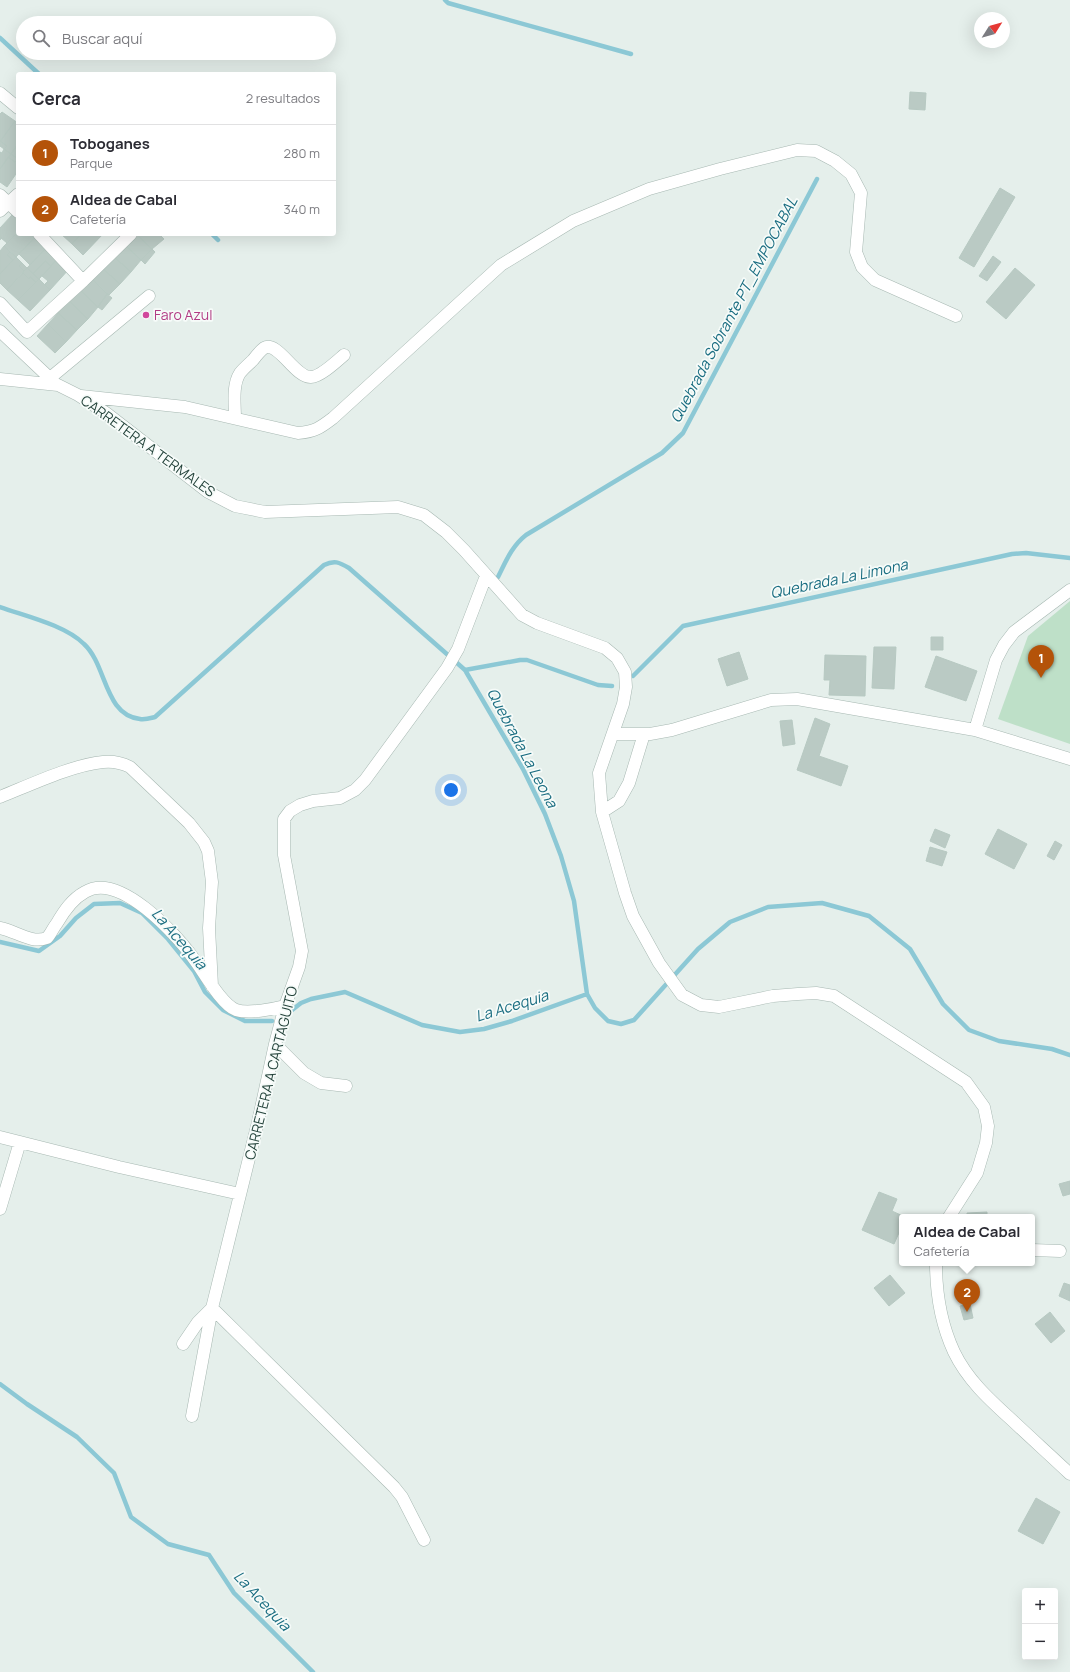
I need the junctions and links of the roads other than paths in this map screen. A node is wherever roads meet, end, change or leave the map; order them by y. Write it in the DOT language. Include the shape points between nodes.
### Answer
graph roads {
  1 [pos="0,93"];
  2 [pos="16,106"];
  3 [pos="16,195"];
  4 [pos="4,199"];
  5 [pos="16,210"];
  6 [pos="0,212"];
  7 [pos="41,236"];
  8 [pos="128,236"];
  9 [pos="84,280"];
  10 [pos="149,296"];
  11 [pos="0,303"];
  12 [pos="956,316"];
  13 [pos="0,332"];
  14 [pos="344,355"];
  15 [pos="0,380"];
  16 [pos="54,382"];
  17 [pos="78,395"];
  18 [pos="235,418"];
  19 [pos="486,576"];
  20 [pos="1070,590"];
  21 [pos="975,730"];
  22 [pos="613,734"];
  23 [pos="644,734"];
  24 [pos="1070,759"];
  25 [pos="0,797"];
  26 [pos="602,812"];
  27 [pos="0,928"];
  28 [pos="212,986"];
  29 [pos="285,1006"];
  30 [pos="275,1044"];
  31 [pos="346,1086"];
  32 [pos="0,1137"];
  33 [pos="20,1142"];
  34 [pos="240,1194"];
  35 [pos="0,1209"];
  36 [pos="951,1214"];
  37 [pos="1035,1250"];
  38 [pos="1060,1251"];
  39 [pos="936,1266"];
  40 [pos="212,1308"];
  41 [pos="183,1344"];
  42 [pos="192,1416"];
  43 [pos="1070,1474"];
  44 [pos="424,1540"];
  1 -- 2 [label="street"];
  3 -- 4 [label="street"];
  4 -- 5 [label="street"];
  4 -- 6 [label="street"];
  7 -- 9 [label="street"];
  8 -- 9 [label="street"];
  9 -- 11 [label="street" via="27,332"];
  10 -- 16 [label="street"];
  12 -- 18 [label="street" via="875,280 862,267 856,252 861,193 851,174 835,161 816,151 796,150 649,189 573,221 501,265 322,426 310,432 298,433"];
  13 -- 16 [label="street"];
  14 -- 18 [label="street" via="316,376 310,377 303,375 276,350 264,348 237,380"];
  15 -- 16 [label="street, CARRETERA A TERMALES"];
  16 -- 17 [label="street, CARRETERA A TERMALES"];
  17 -- 18 [label="street" via="185,407"];
  17 -- 19 [label="street, CARRETERA A TERMALES" via="106,413 208,492 235,506 265,512 398,507 424,515 455,541"];
  19 -- 22 [label="street, CARRETERA A TERMALES" via="522,615 606,648 617,658 625,672 626,687"];
  19 -- 29 [label="street, CARRETERA A CARTAGUITO" via="458,649 447,668 365,780 355,790 340,798 300,805 284,818 284,855 302,951"];
  20 -- 21 [label="street" via="1014,632 1004,645 996,660"];
  21 -- 23 [label="street" via="797,699 771,700 672,730"];
  21 -- 24 [label="street"];
  22 -- 23 [label="street"];
  22 -- 26 [label="street, CARRETERA A TERMALES" via="599,773"];
  23 -- 26 [label="street" via="629,783 619,801"];
  25 -- 28 [label="street" via="59,774 103,762 120,763 130,767 189,823 208,851 212,882 208,928"];
  26 -- 36 [label="street, CARRETERA A TERMALES" via="632,916 659,963 682,995 701,1005 719,1007 773,996 816,993 834,996 966,1082 984,1107 988,1126 977,1173"];
  27 -- 28 [label="street" via="28,938 43,940 47,938 69,904 86,891 104,887 129,895 158,918 194,958"];
  28 -- 29 [label="street" via="225,1002 237,1010 261,1011"];
  29 -- 30 [label="street, CARRETERA A CARTAGUITO"];
  30 -- 31 [label="street" via="304,1073 321,1083"];
  30 -- 34 [label="street, CARRETERA A CARTAGUITO"];
  32 -- 33 [label="street"];
  33 -- 34 [label="street"];
  33 -- 35 [label="street"];
  34 -- 40 [label="street, CARRETERA A CARTAGUITO"];
  37 -- 38 [label="street"];
  39 -- 43 [label="street" via="936,1288 940,1309 954,1352 964,1369 979,1389"];
  40 -- 41 [label="street" via="198,1322"];
  40 -- 42 [label="street, CARRETERA A CARTAGUITO"];
  40 -- 44 [label="street" via="394,1487 402,1497"];
}
